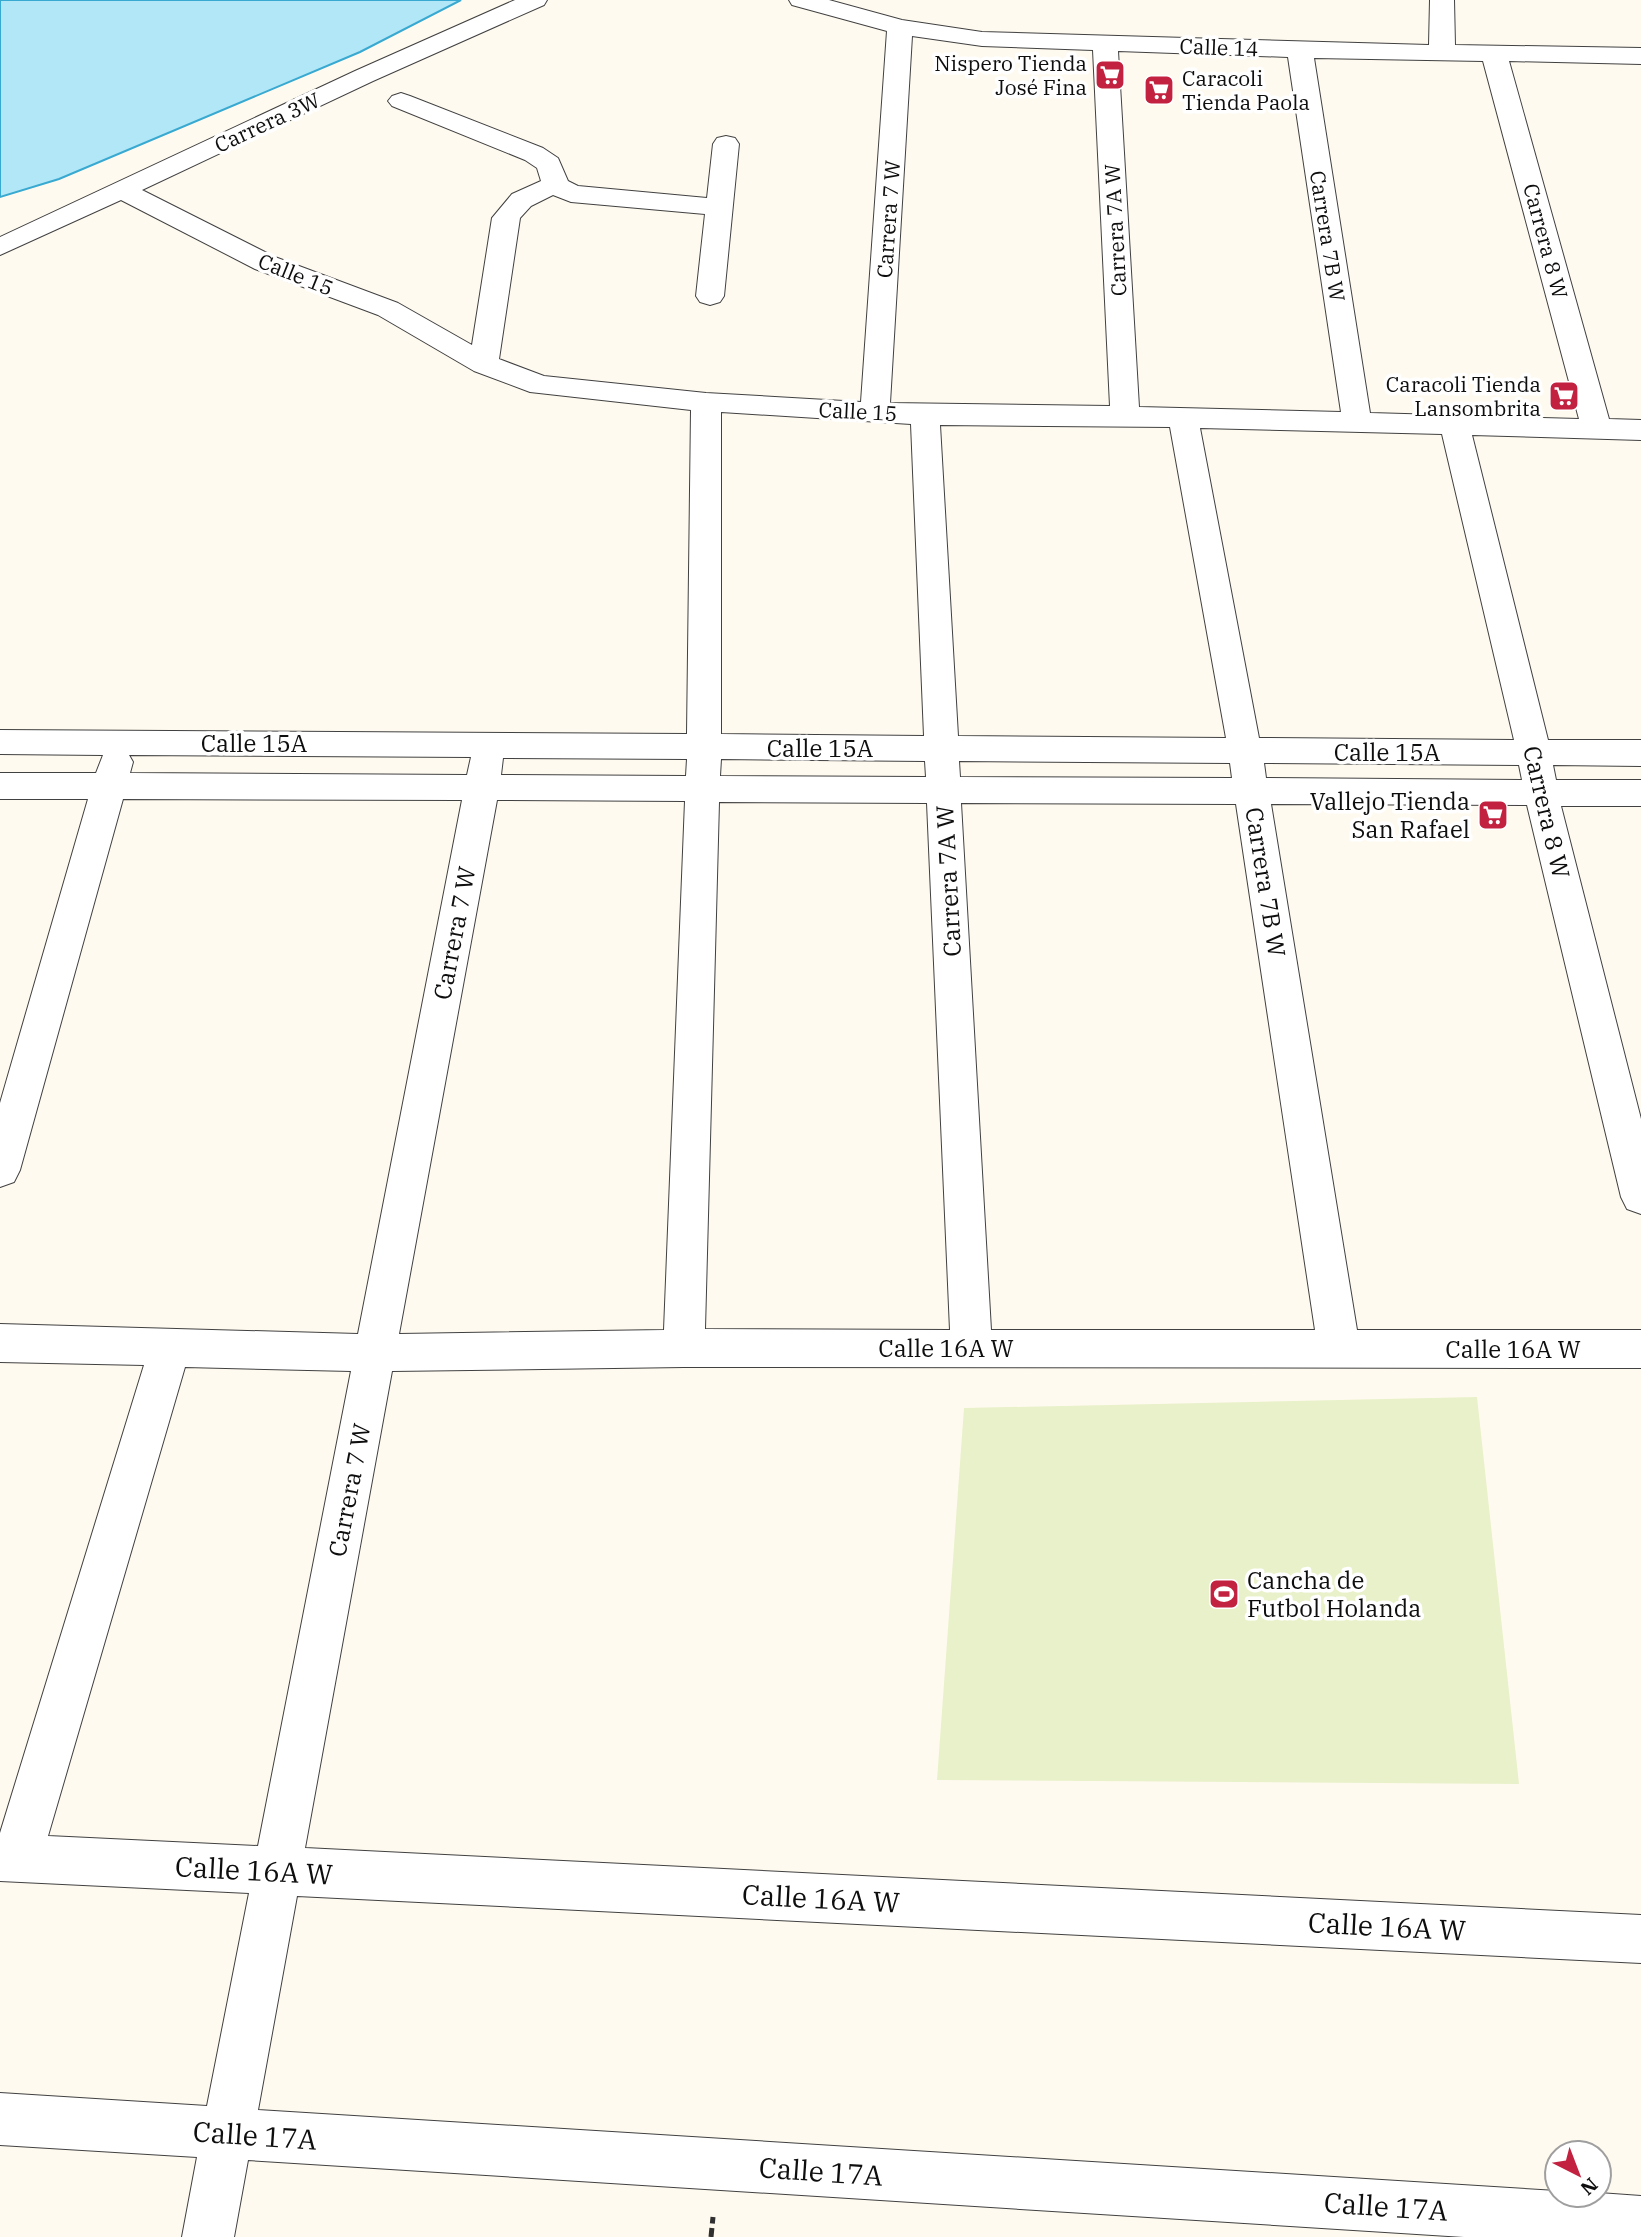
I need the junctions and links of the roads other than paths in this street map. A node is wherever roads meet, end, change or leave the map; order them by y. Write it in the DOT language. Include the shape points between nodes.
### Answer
graph roads {
  1 [pos="535,0"];
  2 [pos="801,0"];
  3 [pos="1442,0"];
  4 [pos="900,27"];
  5 [pos="1105,43"];
  6 [pos="1300,50"];
  7 [pos="1442,52"];
  8 [pos="1494,54"];
  9 [pos="1641,56"];
  10 [pos="401,101"];
  11 [pos="726,144"];
  12 [pos="556,185"];
  13 [pos="121,190"];
  14 [pos="719,207"];
  15 [pos="0,247"];
  16 [pos="710,296"];
  17 [pos="484,364"];
  18 [pos="706,402"];
  19 [pos="876,412"];
  20 [pos="925,415"];
  21 [pos="1125,416"];
  22 [pos="1183,418"];
  23 [pos="1357,423"];
  24 [pos="1455,425"];
  25 [pos="1597,429"];
  26 [pos="1641,430"];
  27 [pos="0,743"];
  28 [pos="121,743"];
  29 [pos="490,743"];
  30 [pos="704,748"];
  31 [pos="941,748"];
  32 [pos="1245,751"];
  33 [pos="1534,752"];
  34 [pos="1641,753"];
  35 [pos="0,786"];
  36 [pos="109,786"];
  37 [pos="482,786"];
  38 [pos="703,790"];
  39 [pos="944,790"];
  40 [pos="1252,792"];
  41 [pos="1541,793"];
  42 [pos="1641,793"];
  43 [pos="0,1170"];
  44 [pos="1641,1197"];
  45 [pos="0,1342"];
  46 [pos="170,1347"];
  47 [pos="684,1348"];
  48 [pos="971,1348"];
  49 [pos="1339,1349"];
  50 [pos="1641,1349"];
  51 [pos="375,1353"];
  52 [pos="9,1858"];
  53 [pos="277,1872"];
  54 [pos="1641,1939"];
  55 [pos="0,2119"];
  56 [pos="228,2133"];
  57 [pos="1641,2222"];
  58 [pos="208,2237"];
  1 -- 13 [label="street, Carrera 3W"];
  2 -- 4 [label="street, Calle 14"];
  3 -- 7 [label="street"];
  4 -- 5 [label="street, Calle 14" via="982,39"];
  4 -- 19 [label="street, Carrera 7 W"];
  5 -- 6 [label="street, Calle 14"];
  5 -- 21 [label="street, Carrera 7A W"];
  6 -- 7 [label="street, Calle 14"];
  6 -- 23 [label="street, Carrera 7B W"];
  7 -- 8 [label="street, Calle 14"];
  8 -- 9 [label="street, Calle 14"];
  8 -- 25 [label="street, Carrera 8 W"];
  10 -- 12 [label="street" via="534,153 548,164"];
  11 -- 14 [label="street"];
  12 -- 14 [label="street" via="581,196"];
  12 -- 17 [label="street" via="524,195 506,218"];
  13 -- 15 [label="street, Carrera 3W"];
  13 -- 17 [label="street, Calle 15" via="265,263 388,309"];
  14 -- 16 [label="street"];
  17 -- 18 [label="street, Calle 15" via="540,385"];
  18 -- 19 [label="street, Calle 15"];
  18 -- 30 [label="street"];
  19 -- 20 [label="street, Calle 15"];
  20 -- 21 [label="street, Calle 15"];
  20 -- 31 [label="street, Carrera 7A W"];
  21 -- 22 [label="street, Calle 15"];
  22 -- 23 [label="street, Calle 15"];
  22 -- 32 [label="street, Carrera 7B W"];
  23 -- 24 [label="street, Calle 15"];
  24 -- 25 [label="street, Calle 15"];
  24 -- 33 [label="street, Carrera 8 W"];
  25 -- 26 [label="street, Calle 15"];
  27 -- 28 [label="street, Calle 15A"];
  28 -- 29 [label="street, Calle 15A"];
  28 -- 36 [label="street"];
  29 -- 30 [label="street, Calle 15A"];
  29 -- 37 [label="street, Carrera 7 W"];
  30 -- 31 [label="street, Calle 15A"];
  30 -- 38 [label="street"];
  31 -- 32 [label="street, Calle 15A"];
  31 -- 39 [label="street, Carrera 7A W"];
  32 -- 33 [label="street, Calle 15A"];
  32 -- 40 [label="street, Carrera 7B W"];
  33 -- 34 [label="street, Calle 15A"];
  33 -- 41 [label="street, Carrera 8 W"];
  35 -- 36 [label="street, Calle 15A"];
  36 -- 37 [label="street, Calle 15A"];
  36 -- 43 [label="street"];
  37 -- 38 [label="street, Calle 15A"];
  37 -- 51 [label="street, Carrera 7 W"];
  38 -- 39 [label="street, Calle 15A"];
  38 -- 47 [label="street"];
  39 -- 40 [label="street, Calle 15A"];
  39 -- 48 [label="street, Carrera 7A W"];
  40 -- 41 [label="street, Calle 15A"];
  40 -- 49 [label="street, Carrera 7B W"];
  41 -- 42 [label="street, Calle 15A"];
  41 -- 44 [label="street, Carrera 8 W"];
  45 -- 46 [label="street, Calle 16A W"];
  46 -- 51 [label="street, Calle 16A W"];
  46 -- 52 [label="street"];
  47 -- 48 [label="street, Calle 16A W"];
  47 -- 51 [label="street, Calle 16A W"];
  48 -- 49 [label="street, Calle 16A W"];
  49 -- 50 [label="street, Calle 16A W"];
  51 -- 53 [label="street, Carrera 7 W"];
  52 -- 53 [label="street, Calle 16A W"];
  53 -- 54 [label="street, Calle 16A W"];
  53 -- 56 [label="street, Carrera 7 W"];
  55 -- 56 [label="street, Calle 17A"];
  56 -- 57 [label="street, Calle 17A"];
  56 -- 58 [label="street, Carrera 7 W"];
}
